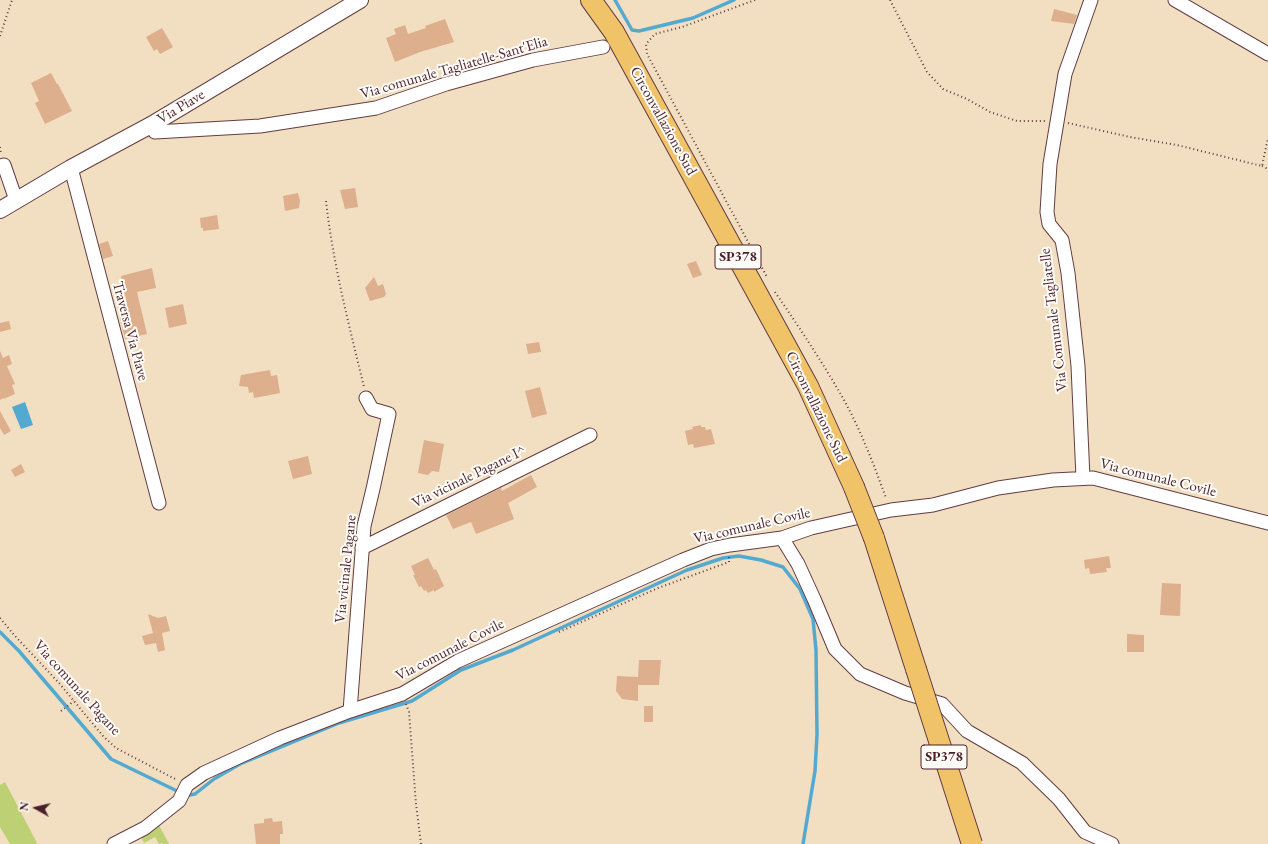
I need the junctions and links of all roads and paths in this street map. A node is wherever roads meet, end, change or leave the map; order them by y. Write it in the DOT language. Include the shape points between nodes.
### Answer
graph roads {
  1 [pos="12,0"];
  2 [pos="360,0"];
  3 [pos="591,0"];
  4 [pos="601,0"];
  5 [pos="755,0"];
  6 [pos="1091,0"];
  7 [pos="1175,0"];
  8 [pos="0,36"];
  9 [pos="608,40"];
  10 [pos="1268,54"];
  11 [pos="151,125"];
  12 [pos="0,166"];
  13 [pos="1262,166"];
  14 [pos="71,168"];
  15 [pos="1268,169"];
  16 [pos="16,200"];
  17 [pos="326,201"];
  18 [pos="0,210"];
  19 [pos="770,283"];
  20 [pos="774,290"];
  21 [pos="366,398"];
  22 [pos="590,435"];
  23 [pos="1083,478"];
  24 [pos="159,502"];
  25 [pos="891,510"];
  26 [pos="1268,523"];
  27 [pos="782,538"];
  28 [pos="362,548"];
  29 [pos="729,562"];
  30 [pos="0,618"];
  31 [pos="559,632"];
  32 [pos="74,701"];
  33 [pos="61,710"];
  34 [pos="350,710"];
  35 [pos="409,712"];
  36 [pos="187,785"];
  37 [pos="114,844"];
  38 [pos="421,844"];
  39 [pos="972,844"];
  40 [pos="1112,844"];
  1 -- 8 [label="path"];
  2 -- 11 [label="street, Via Piave"];
  3 -- 9 [label="main road, Circonvallazione Sud / SP378"];
  4 -- 9 [label="main road, SP378"];
  5 -- 19 [label="path" via="655,34 646,44 647,54"];
  6 -- 23 [label="street, Via Comunale Tagliatelle" via="1065,74 1050,164 1047,212 1049,224 1062,240 1068,273 1078,366"];
  7 -- 10 [label="street"];
  9 -- 11 [label="street, Via comunale Tagliatelle-Sant'Elia" via="446,84 376,108 260,126 155,132"];
  9 -- 39 [label="main road, Circonvallazione Sud / SP378, bridge" via="808,386 854,487 874,538"];
  11 -- 14 [label="street, Via Piave"];
  12 -- 16 [label="street" via="4,165"];
  13 -- 15 [label="path"];
  14 -- 16 [label="street, Via Piave"];
  14 -- 24 [label="street, Traversa Via Piave"];
  16 -- 18 [label="street, Via Piave"];
  17 -- 21 [label="path" via="339,279"];
  20 -- 25 [label="path" via="844,400 872,460"];
  21 -- 28 [label="street, Via vicinale Pagane" via="372,409 389,414 364,526"];
  22 -- 28 [label="street, Via vicinale Pagane I^"];
  23 -- 25 [label="street, Via comunale Covile" via="998,488 933,505"];
  23 -- 26 [label="street, Via comunale Covile" via="1093,478"];
  25 -- 27 [label="street, Via comunale Covile" via="811,528"];
  27 -- 34 [label="street, Via comunale Covile" via="711,549 683,560 458,661 402,694"];
  27 -- 40 [label="street" via="798,564 835,649 860,674 905,693 942,704 967,731 1022,763 1059,799 1085,832"];
  28 -- 34 [label="street, Via vicinale Pagane"];
  29 -- 31 [label="path" via="658,588"];
  30 -- 32 [label="path, Via comunale Pagane"];
  32 -- 33 [label="path"];
  32 -- 36 [label="path, Via comunale Pagane" via="102,736 116,748"];
  34 -- 36 [label="street, Via comunale Covile" via="280,738 204,773"];
  35 -- 38 [label="path"];
  36 -- 37 [label="street" via="179,801 145,828"];
}
